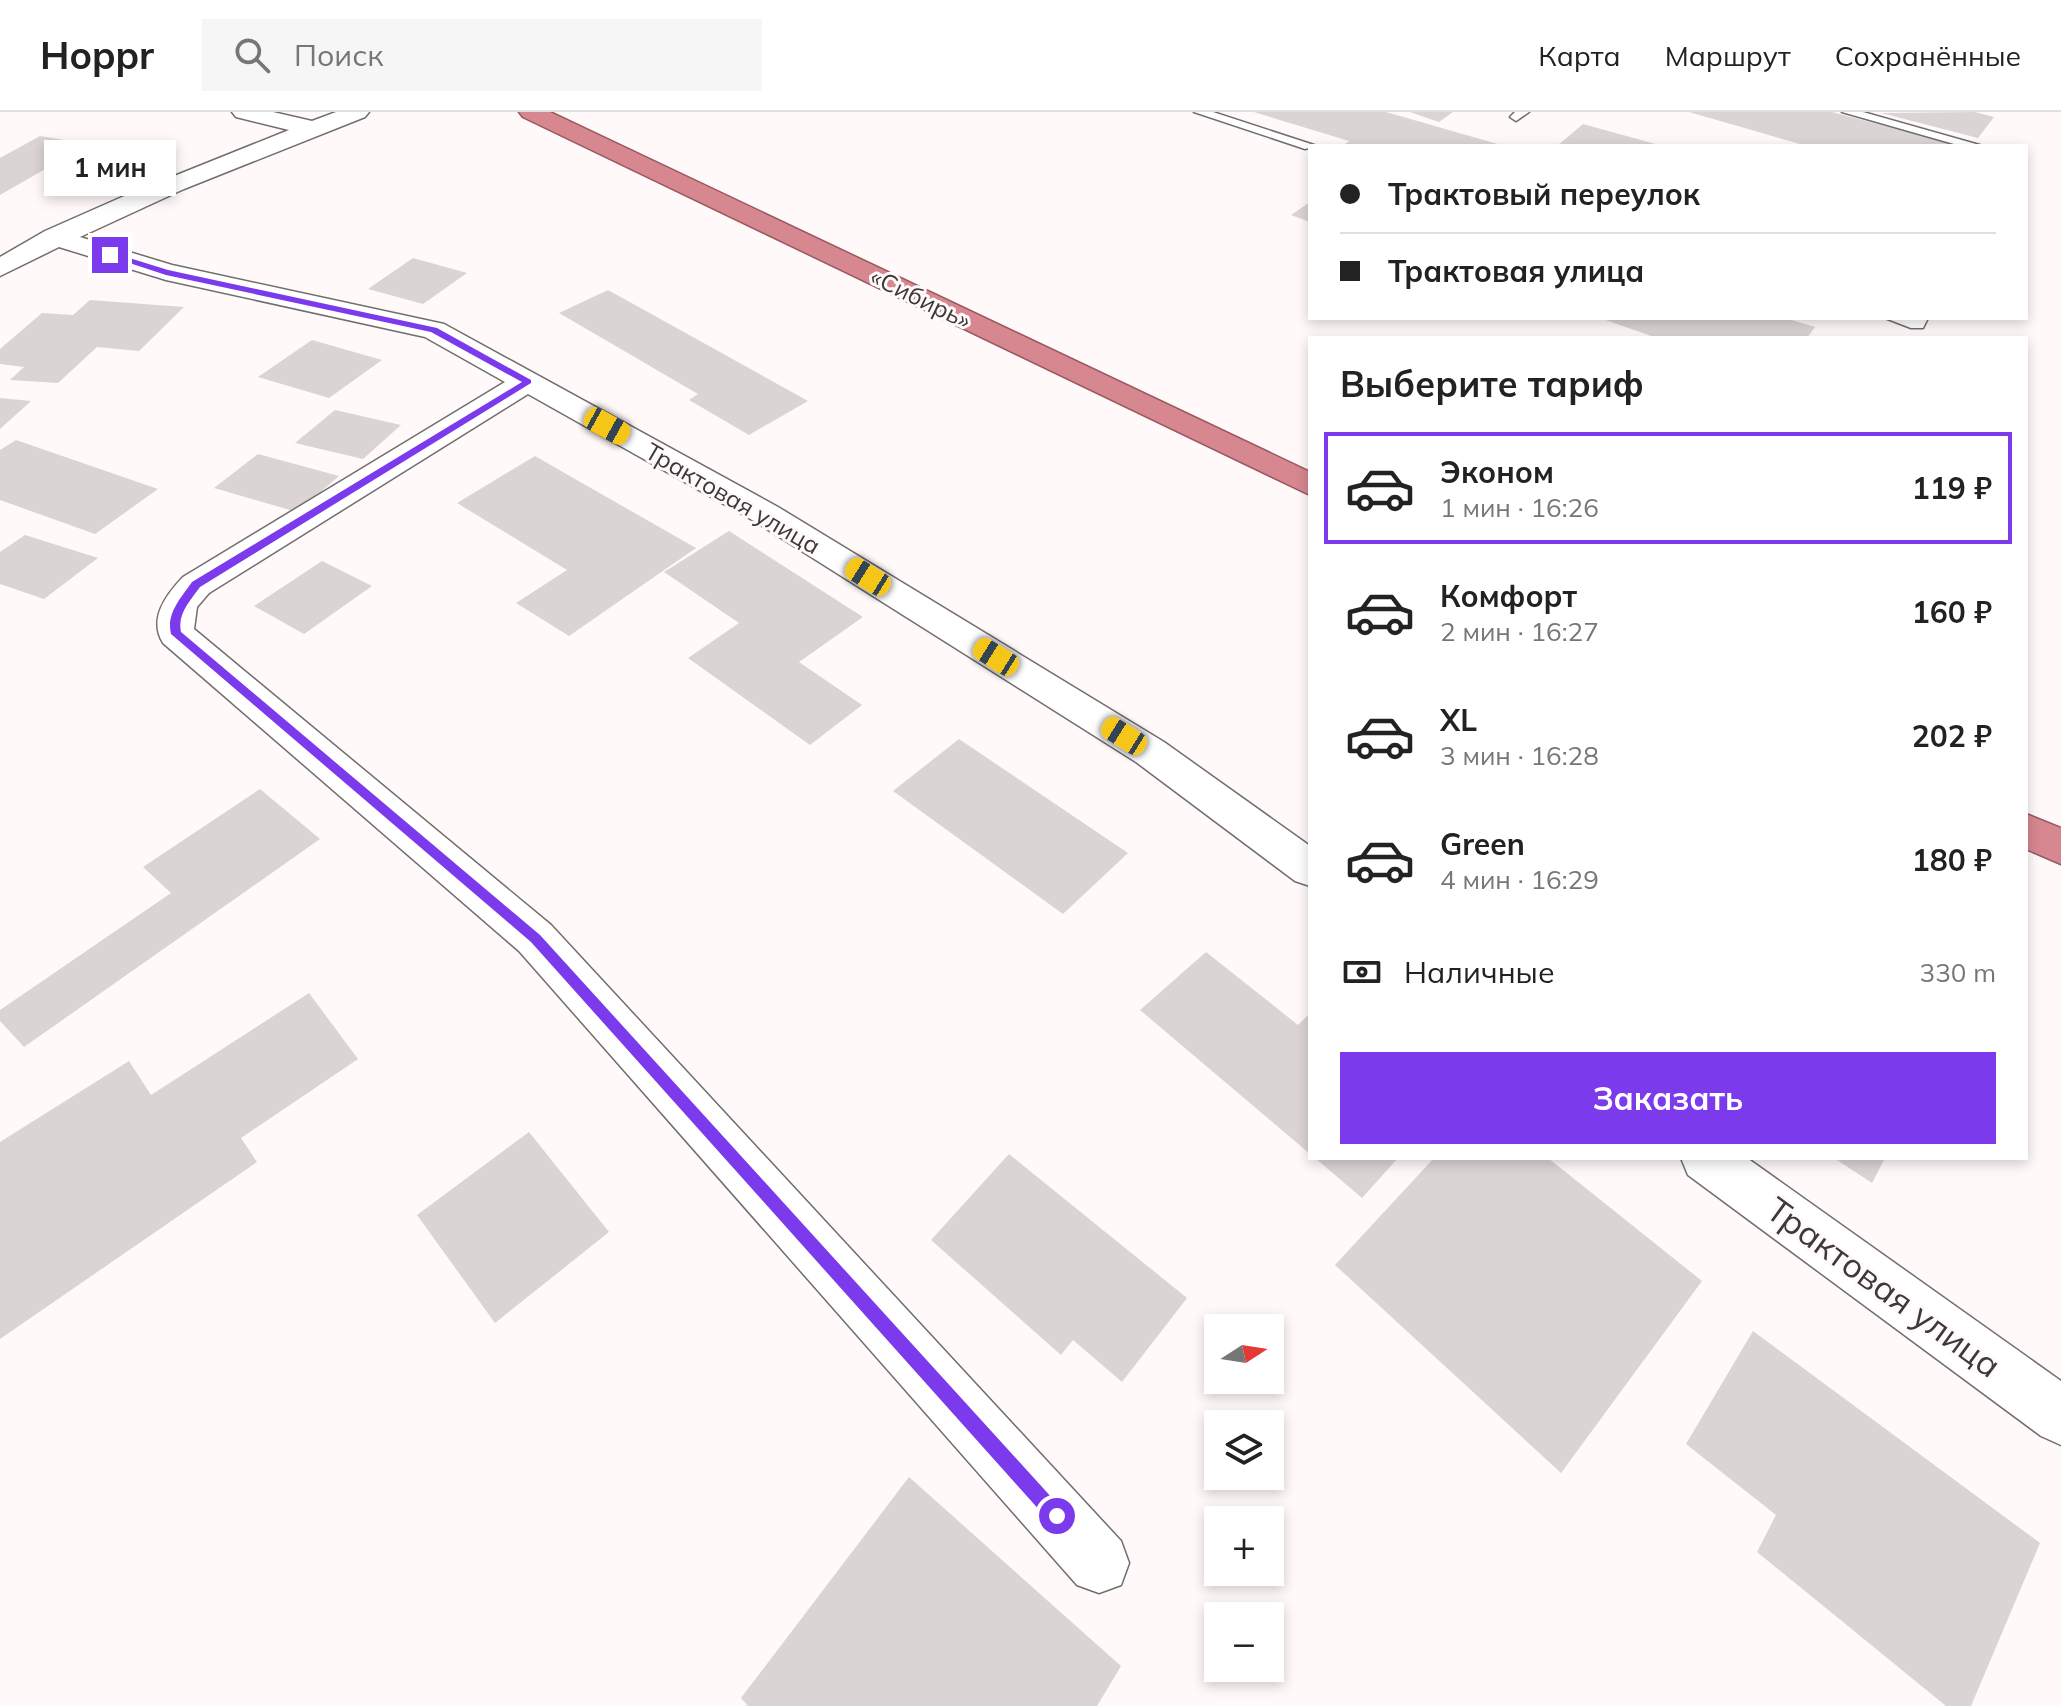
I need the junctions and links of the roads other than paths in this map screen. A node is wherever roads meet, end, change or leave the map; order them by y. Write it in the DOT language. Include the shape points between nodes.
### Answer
graph roads {
  1 [pos="244,112"];
  2 [pos="357,112"];
  3 [pos="531,112"];
  4 [pos="1203,112"];
  5 [pos="1848,112"];
  6 [pos="314,129"];
  7 [pos="1968,144"];
  8 [pos="1308,145"];
  9 [pos="54,237"];
  10 [pos="0,268"];
  11 [pos="1900,320"];
  12 [pos="1919,320"];
  13 [pos="528,381"];
  14 [pos="1308,484"];
  15 [pos="2028,831"];
  16 [pos="2061,847"];
  17 [pos="1308,868"];
  18 [pos="1709,1160"];
  19 [pos="2061,1416"];
  20 [pos="1099,1563"];
  1 -- 6 [label="street"];
  2 -- 6 [label="street"];
  3 -- 14 [label="highway, «Сибирь»"];
  4 -- 8 [label="lane"];
  5 -- 7 [label="lane"];
  6 -- 9 [label="street"];
  9 -- 10 [label="street"];
  9 -- 13 [label="street, Трактовая улица" via="166,272 434,330"];
  11 -- 12 [label="lane" via="1917,325"];
  13 -- 17 [label="street, Трактовая улица" via="766,514 1150,752"];
  13 -- 20 [label="street" via="196,585 178,609 176,634 535,938"];
  15 -- 16 [label="highway"];
  18 -- 19 [label="street, Трактовая улица"];
}
